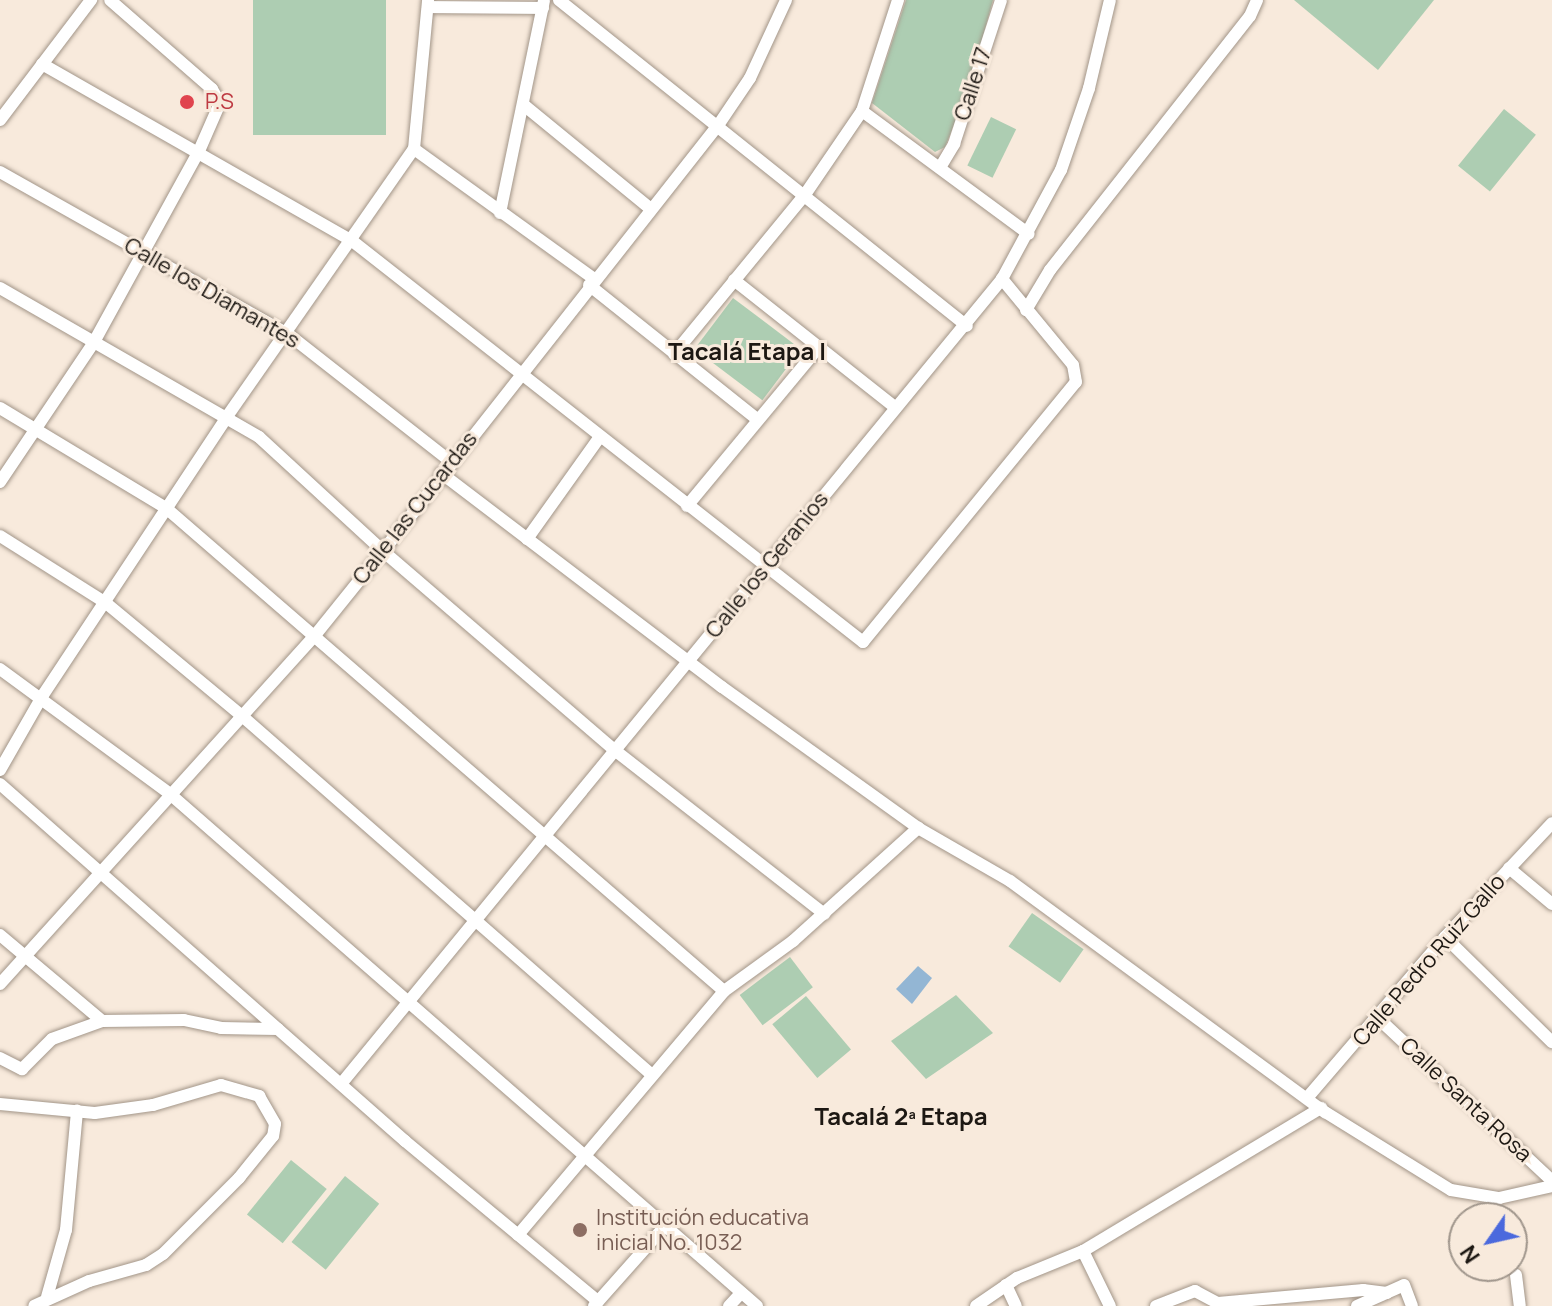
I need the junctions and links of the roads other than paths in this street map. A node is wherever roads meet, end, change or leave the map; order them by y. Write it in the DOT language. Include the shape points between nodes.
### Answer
graph roads {
  1 [pos="91,0"];
  2 [pos="110,0"];
  3 [pos="559,0"];
  4 [pos="786,0"];
  5 [pos="898,0"];
  6 [pos="1001,0"];
  7 [pos="1110,0"];
  8 [pos="1257,0"];
  9 [pos="428,3"];
  10 [pos="544,4"];
  11 [pos="42,64"];
  12 [pos="525,106"];
  13 [pos="862,111"];
  14 [pos="0,120"];
  15 [pos="719,124"];
  16 [pos="414,149"];
  17 [pos="199,151"];
  18 [pos="941,166"];
  19 [pos="0,172"];
  20 [pos="804,196"];
  21 [pos="651,209"];
  22 [pos="500,213"];
  23 [pos="1029,234"];
  24 [pos="351,240"];
  25 [pos="140,251"];
  26 [pos="1002,279"];
  27 [pos="734,280"];
  28 [pos="592,282"];
  29 [pos="0,288"];
  30 [pos="1026,310"];
  31 [pos="967,326"];
  32 [pos="288,334"];
  33 [pos="94,342"];
  34 [pos="819,347"];
  35 [pos="674,354"];
  36 [pos="521,372"];
  37 [pos="0,408"];
  38 [pos="896,408"];
  39 [pos="226,418"];
  40 [pos="758,420"];
  41 [pos="36,429"];
  42 [pos="599,438"];
  43 [pos="450,461"];
  44 [pos="441,473"];
  45 [pos="0,482"];
  46 [pos="687,506"];
  47 [pos="166,508"];
  48 [pos="0,536"];
  49 [pos="527,539"];
  50 [pos="383,551"];
  51 [pos="765,569"];
  52 [pos="106,603"];
  53 [pos="316,634"];
  54 [pos="689,660"];
  55 [pos="0,669"];
  56 [pos="43,695"];
  57 [pos="242,716"];
  58 [pos="617,752"];
  59 [pos="0,770"];
  60 [pos="0,784"];
  61 [pos="170,794"];
  62 [pos="1552,823"];
  63 [pos="918,828"];
  64 [pos="545,839"];
  65 [pos="1509,868"];
  66 [pos="98,872"];
  67 [pos="1552,904"];
  68 [pos="824,914"];
  69 [pos="479,921"];
  70 [pos="0,935"];
  71 [pos="1445,937"];
  72 [pos="25,954"];
  73 [pos="0,984"];
  74 [pos="724,991"];
  75 [pos="410,1003"];
  76 [pos="1379,1019"];
  77 [pos="102,1021"];
  78 [pos="278,1029"];
  79 [pos="1552,1042"];
  80 [pos="0,1058"];
  81 [pos="652,1075"];
  82 [pos="341,1084"];
  83 [pos="1307,1098"];
  84 [pos="0,1104"];
  85 [pos="1321,1108"];
  86 [pos="77,1111"];
  87 [pos="582,1154"];
  88 [pos="1552,1184"];
  89 [pos="665,1226"];
  90 [pos="518,1235"];
  91 [pos="1083,1251"];
  92 [pos="1517,1282"];
  93 [pos="1006,1285"];
  94 [pos="741,1293"];
  95 [pos="1387,1293"];
  96 [pos="47,1297"];
  97 [pos="1302,1300"];
  98 [pos="596,1304"];
  99 [pos="34,1306"];
  100 [pos="729,1306"];
  101 [pos="757,1306"];
  102 [pos="976,1306"];
  103 [pos="1016,1306"];
  104 [pos="1110,1306"];
  105 [pos="1156,1306"];
  106 [pos="1357,1306"];
  107 [pos="1412,1306"];
  108 [pos="1520,1306"];
  1 -- 11 [label="street"];
  2 -- 17 [label="street" via="217,95 220,103"];
  3 -- 15 [label="street"];
  4 -- 15 [label="street, Calle las Cucardas" via="750,78"];
  5 -- 13 [label="street"];
  6 -- 18 [label="street, Calle 17" via="954,144"];
  7 -- 23 [label="street, Calle los Geranios" via="1061,170"];
  8 -- 30 [label="street" via="1250,16 1050,270"];
  9 -- 10 [label="street"];
  9 -- 16 [label="street"];
  10 -- 12 [label="street"];
  11 -- 14 [label="street"];
  11 -- 17 [label="street"];
  12 -- 21 [label="street"];
  12 -- 22 [label="street"];
  13 -- 18 [label="street"];
  13 -- 20 [label="street"];
  15 -- 20 [label="street"];
  15 -- 21 [label="street, Calle las Cucardas"];
  16 -- 22 [label="street"];
  16 -- 24 [label="street"];
  17 -- 24 [label="street"];
  17 -- 25 [label="street"];
  18 -- 23 [label="street"];
  19 -- 25 [label="street, Calle los Diamantes"];
  20 -- 27 [label="street"];
  20 -- 31 [label="street"];
  21 -- 28 [label="street, Calle las Cucardas"];
  22 -- 28 [label="street"];
  23 -- 26 [label="street, Calle los Geranios"];
  24 -- 32 [label="street"];
  24 -- 36 [label="street"];
  25 -- 32 [label="street, Calle los Diamantes"];
  25 -- 33 [label="street"];
  26 -- 30 [label="street"];
  26 -- 31 [label="street, Calle los Geranios"];
  27 -- 34 [label="street"];
  27 -- 35 [label="street"];
  28 -- 35 [label="street"];
  28 -- 36 [label="street, Calle las Cucardas"];
  29 -- 33 [label="street"];
  30 -- 51 [label="street" via="1073,365 1076,382 863,642"];
  31 -- 38 [label="street, Calle los Geranios"];
  32 -- 39 [label="street"];
  32 -- 43 [label="street, Calle los Diamantes"];
  33 -- 39 [label="street"];
  33 -- 41 [label="street"];
  34 -- 38 [label="street"];
  34 -- 40 [label="street"];
  35 -- 40 [label="street"];
  36 -- 42 [label="street"];
  36 -- 43 [label="street, Calle las Cucardas"];
  37 -- 41 [label="street"];
  38 -- 51 [label="street, Calle los Geranios"];
  39 -- 47 [label="street"];
  39 -- 50 [label="street" via="259,437"];
  40 -- 46 [label="street"];
  41 -- 45 [label="street"];
  41 -- 47 [label="street"];
  42 -- 46 [label="street"];
  42 -- 49 [label="street"];
  43 -- 44 [label="street, Calle las Cucardas"];
  44 -- 49 [label="street"];
  44 -- 50 [label="street, Calle las Cucardas"];
  46 -- 51 [label="street"];
  47 -- 52 [label="street"];
  47 -- 53 [label="street"];
  48 -- 52 [label="street"];
  49 -- 54 [label="street"];
  50 -- 53 [label="street, Calle las Cucardas"];
  50 -- 58 [label="street"];
  51 -- 54 [label="street, Calle los Geranios"];
  52 -- 56 [label="street"];
  52 -- 57 [label="street"];
  53 -- 57 [label="street, Calle las Cucardas"];
  53 -- 64 [label="street"];
  54 -- 58 [label="street, Calle los Geranios"];
  54 -- 63 [label="street"];
  55 -- 56 [label="street"];
  56 -- 59 [label="street"];
  56 -- 61 [label="street"];
  57 -- 61 [label="street, Calle las Cucardas"];
  57 -- 69 [label="street"];
  58 -- 64 [label="street, Calle los Geranios"];
  58 -- 68 [label="street"];
  60 -- 66 [label="street"];
  61 -- 66 [label="street, Calle las Cucardas"];
  61 -- 75 [label="street"];
  62 -- 65 [label="street, Calle Pedro Ruiz Gallo"];
  63 -- 68 [label="street"];
  63 -- 83 [label="street" via="1010,881"];
  64 -- 69 [label="street, Calle los Geranios"];
  64 -- 74 [label="street"];
  65 -- 67 [label="street"];
  65 -- 71 [label="street, Calle Pedro Ruiz Gallo"];
  66 -- 72 [label="street, Calle las Cucardas"];
  66 -- 78 [label="street"];
  68 -- 74 [label="street"];
  69 -- 75 [label="street, Calle los Geranios"];
  69 -- 81 [label="street"];
  70 -- 72 [label="street"];
  71 -- 76 [label="street, Calle Pedro Ruiz Gallo"];
  71 -- 79 [label="street"];
  72 -- 73 [label="street, Calle las Cucardas"];
  72 -- 77 [label="street"];
  74 -- 81 [label="street"];
  75 -- 82 [label="street, Calle los Geranios"];
  75 -- 87 [label="street"];
  76 -- 83 [label="street, Calle Pedro Ruiz Gallo"];
  76 -- 88 [label="street, Calle Santa Rosa"];
  77 -- 78 [label="street" via="184,1020 221,1028"];
  77 -- 80 [label="street" via="52,1039 22,1069"];
  78 -- 82 [label="street"];
  81 -- 87 [label="street"];
  82 -- 90 [label="street"];
  83 -- 85 [label="street"];
  84 -- 86 [label="street"];
  85 -- 88 [label="street" via="1451,1190 1499,1198"];
  85 -- 91 [label="street"];
  86 -- 96 [label="street" via="66,1230"];
  86 -- 96 [label="street" via="153,1105 221,1085 259,1096 275,1124 273,1136 239,1178 163,1254 146,1265"];
  87 -- 89 [label="street"];
  87 -- 90 [label="street"];
  89 -- 94 [label="street"];
  89 -- 98 [label="street"];
  90 -- 98 [label="street"];
  91 -- 93 [label="street"];
  91 -- 104 [label="street"];
  92 -- 108 [label="street"];
  93 -- 102 [label="street"];
  93 -- 103 [label="street"];
  94 -- 100 [label="street"];
  94 -- 101 [label="street"];
  95 -- 97 [label="street"];
  95 -- 106 [label="street"];
  95 -- 107 [label="street" via="1404,1285"];
  96 -- 99 [label="street"];
  97 -- 105 [label="street" via="1218,1303 1195,1291"];
}
